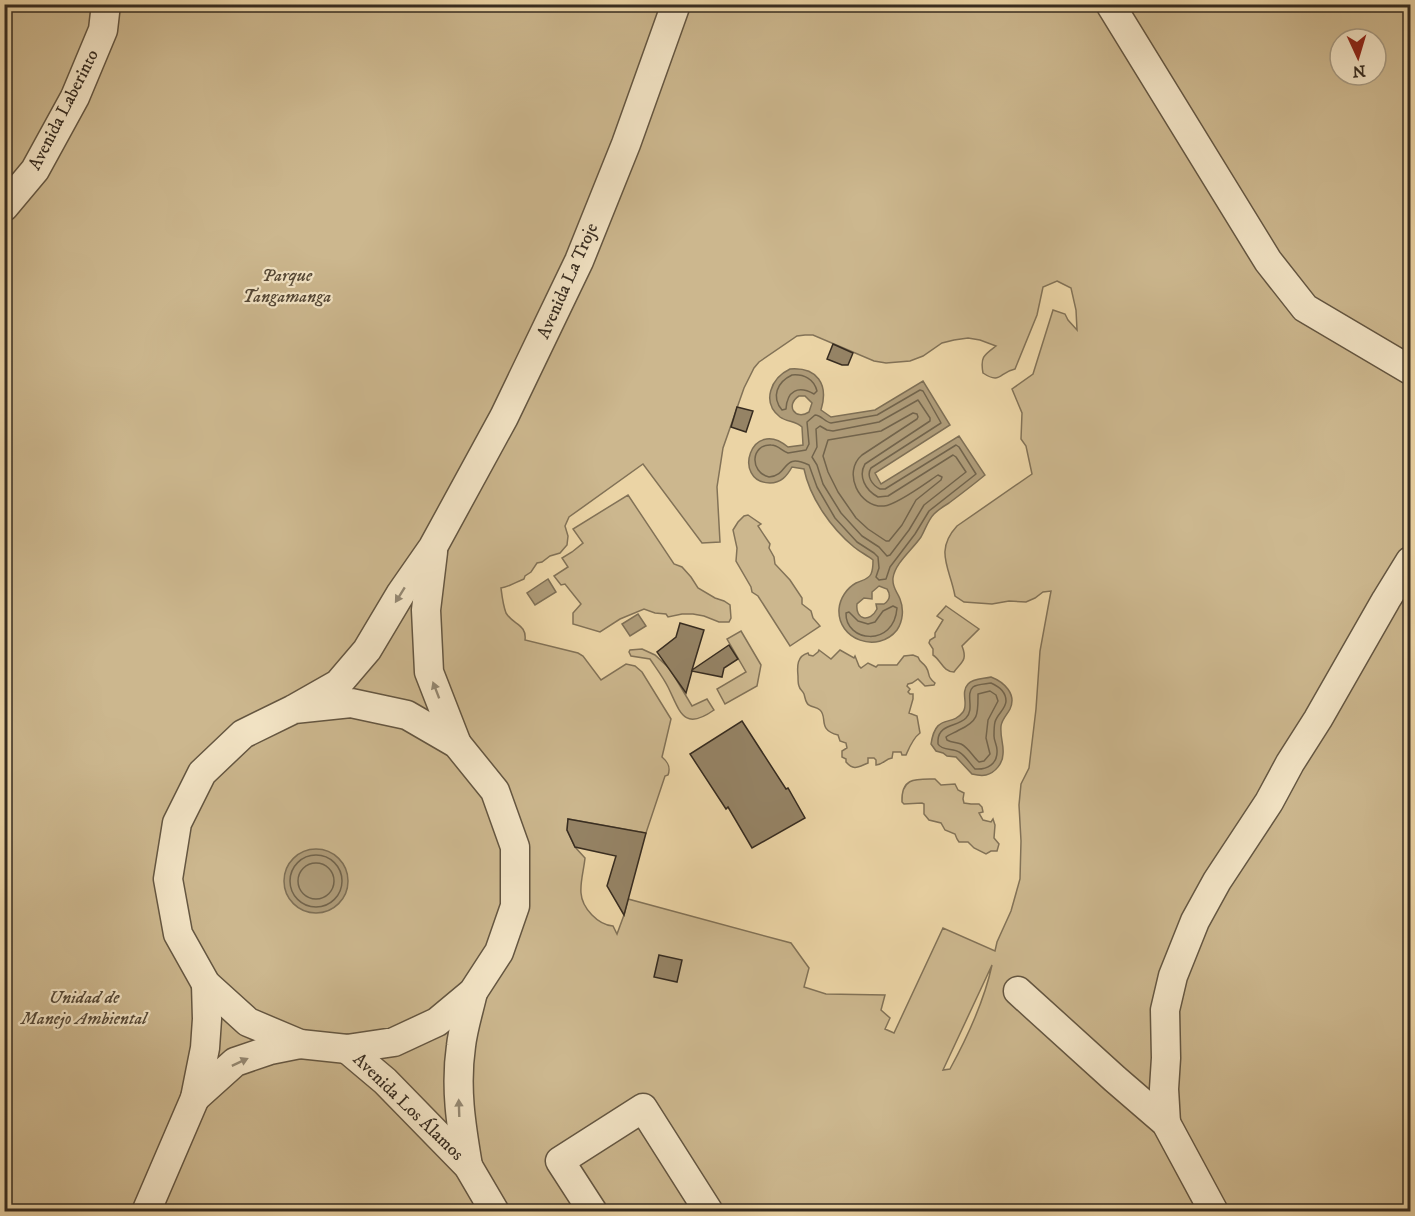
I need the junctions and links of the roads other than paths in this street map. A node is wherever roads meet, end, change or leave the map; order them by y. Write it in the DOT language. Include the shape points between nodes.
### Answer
graph roads {
  1 [pos="106,4"];
  2 [pos="676,4"];
  3 [pos="1110,4"];
  4 [pos="4,207"];
  5 [pos="1410,369"];
  6 [pos="433,547"];
  7 [pos="1410,561"];
  8 [pos="294,710"];
  9 [pos="456,744"];
  10 [pos="206,984"];
  11 [pos="1018,991"];
  12 [pos="473,992"];
  13 [pos="300,1044"];
  14 [pos="347,1049"];
  15 [pos="195,1098"];
  16 [pos="1166,1123"];
  17 [pos="468,1166"];
  18 [pos="146,1212"];
  19 [pos="495,1212"];
  20 [pos="593,1212"];
  21 [pos="709,1212"];
  22 [pos="1214,1212"];
  1 -- 4 [label="street, Avenida Laberinto" via="103,30 75,97 35,171"];
  2 -- 6 [label="street, Avenida La Troje" via="579,261 504,417"];
  3 -- 5 [label="street" via="1268,261 1305,308"];
  6 -- 8 [label="street, Avenida La Troje, one-way" via="367,650 338,684"];
  9 -- 6 [label="street, Avenida La Troje, one-way" via="429,672 426,610"];
  7 -- 16 [label="street" via="1195,921 1173,976 1165,1010"];
  8 -- 9 [label="street" via="351,703 407,715"];
  8 -- 10 [label="street" via="243,734 202,773 177,823 168,879 178,934"];
  9 -- 12 [label="street" via="495,790 515,847 515,906 500,952"];
  10 -- 13 [label="street" via="248,1022"];
  10 -- 15 [label="street" via="206,1048"];
  11 -- 16 [label="street"];
  12 -- 14 [label="street" via="437,1022 394,1042"];
  17 -- 12 [label="street, Avenida Los Álamos, one-way" via="459,1118 458,1080"];
  13 -- 14 [label="street"];
  15 -- 13 [label="street, one-way" via="235,1062"];
  14 -- 17 [label="street, Avenida Los Álamos" via="385,1081"];
  15 -- 18 [label="street"];
  16 -- 22 [label="street"];
  17 -- 19 [label="street, Avenida Los Álamos"];
  20 -- 21 [label="street" via="560,1161 643,1108"];
}
